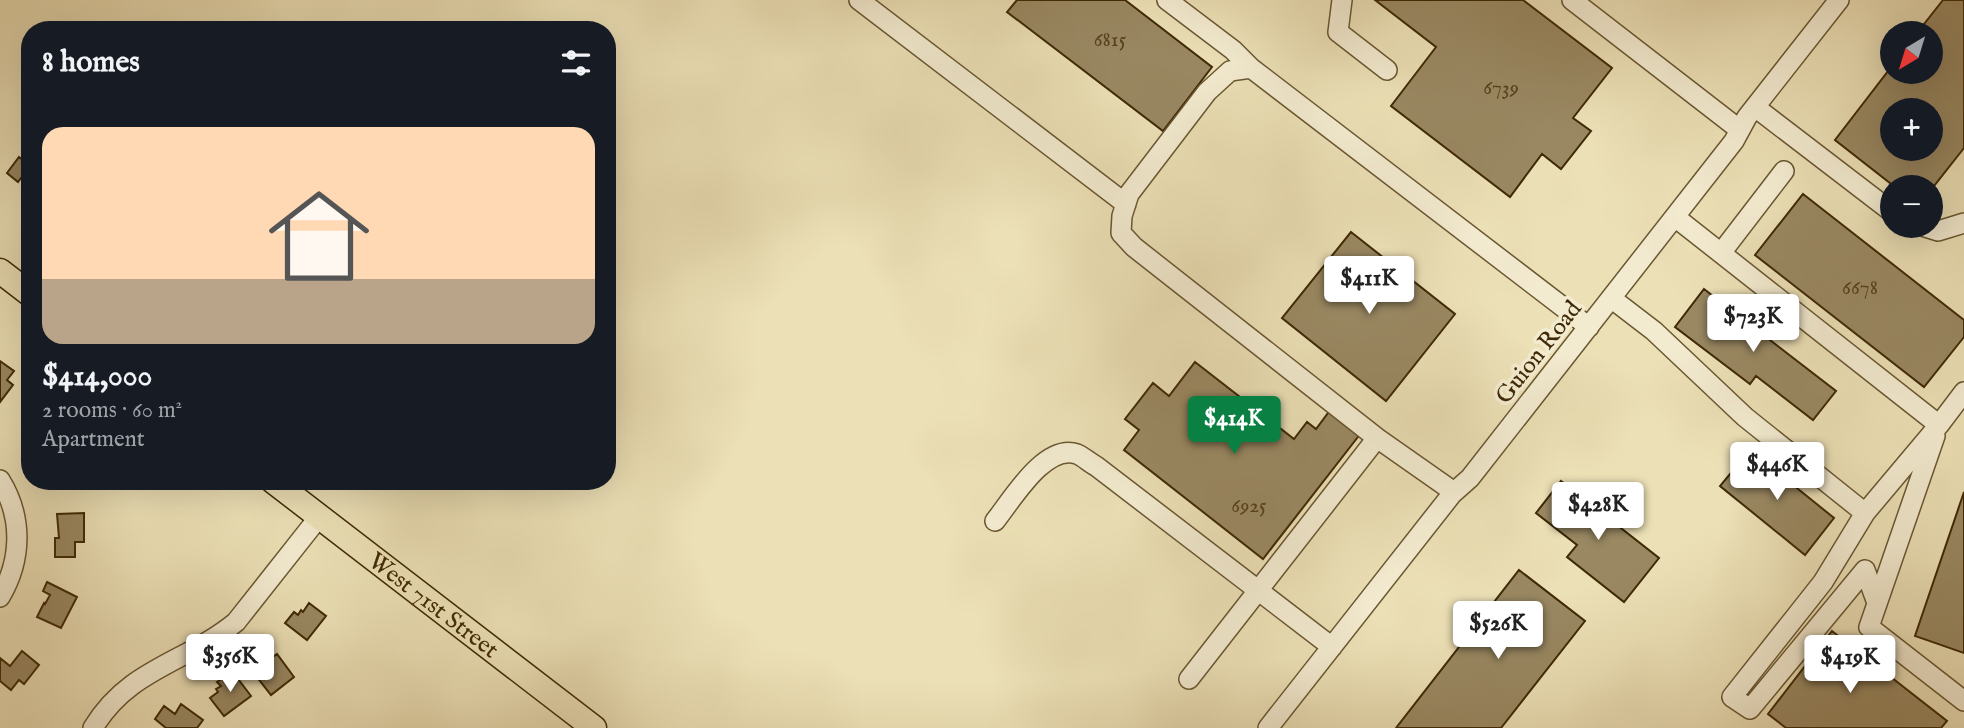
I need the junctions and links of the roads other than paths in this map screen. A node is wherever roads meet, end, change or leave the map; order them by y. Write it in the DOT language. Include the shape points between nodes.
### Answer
graph roads {
  1 [pos="859,0"];
  2 [pos="1167,0"];
  3 [pos="1342,0"];
  4 [pos="1572,0"];
  5 [pos="1839,0"];
  6 [pos="1251,68"];
  7 [pos="1387,70"];
  8 [pos="1755,107"];
  9 [pos="1740,131"];
  10 [pos="1784,171"];
  11 [pos="1880,203"];
  12 [pos="1126,204"];
  13 [pos="1675,217"];
  14 [pos="1964,223"];
  15 [pos="1943,229"];
  16 [pos="1721,253"];
  17 [pos="0,271"];
  18 [pos="21,287"];
  19 [pos="1611,298"];
  20 [pos="1589,327"];
  21 [pos="1964,392"];
  22 [pos="1939,425"];
  23 [pos="1377,438"];
  24 [pos="0,480"];
  25 [pos="284,490"];
  26 [pos="1454,492"];
  27 [pos="1864,513"];
  28 [pos="319,517"];
  29 [pos="995,521"];
  30 [pos="1258,591"];
  31 [pos="0,597"];
  32 [pos="1877,603"];
  33 [pos="1332,647"];
  34 [pos="1189,680"];
  35 [pos="1964,701"];
  36 [pos="93,728"];
  37 [pos="594,728"];
  38 [pos="1268,728"];
  1 -- 12 [label="street"];
  2 -- 6 [label="street"];
  3 -- 7 [label="street" via="1338,32"];
  4 -- 9 [label="street"];
  5 -- 8 [label="street, Guion Road"];
  6 -- 12 [label="street" via="1230,71 1207,92"];
  6 -- 20 [label="street"];
  8 -- 9 [label="street, Guion Road"];
  8 -- 11 [label="street"];
  9 -- 13 [label="street, Guion Road"];
  10 -- 16 [label="street"];
  12 -- 23 [label="street" via="1121,233 1134,247"];
  13 -- 16 [label="street"];
  13 -- 19 [label="street, Guion Road"];
  14 -- 15 [label="street"];
  16 -- 22 [label="street"];
  17 -- 18 [label="main road"];
  19 -- 20 [label="street, Guion Road"];
  19 -- 27 [label="street" via="1654,331 1745,417"];
  20 -- 26 [label="street, Guion Road" via="1470,478"];
  21 -- 22 [label="street"];
  22 -- 27 [label="street"];
  22 -- 32 [label="street"];
  23 -- 26 [label="street"];
  23 -- 30 [label="street"];
  24 -- 31 [label="street" via="16,514 18,532 13,570"];
  25 -- 28 [label="main road, West 71st Street"];
  26 -- 33 [label="street, Guion Road"];
  27 -- 32 [label="street" via="1823,582 1732,697 1750,709 1866,570"];
  28 -- 36 [label="street" via="236,622 139,678"];
  28 -- 37 [label="main road, West 71st Street"];
  29 -- 30 [label="street" via="1037,467 1060,454 1076,453"];
  30 -- 33 [label="street"];
  30 -- 34 [label="street"];
  32 -- 35 [label="street" via="1869,627"];
  33 -- 38 [label="street, Guion Road"];
}
